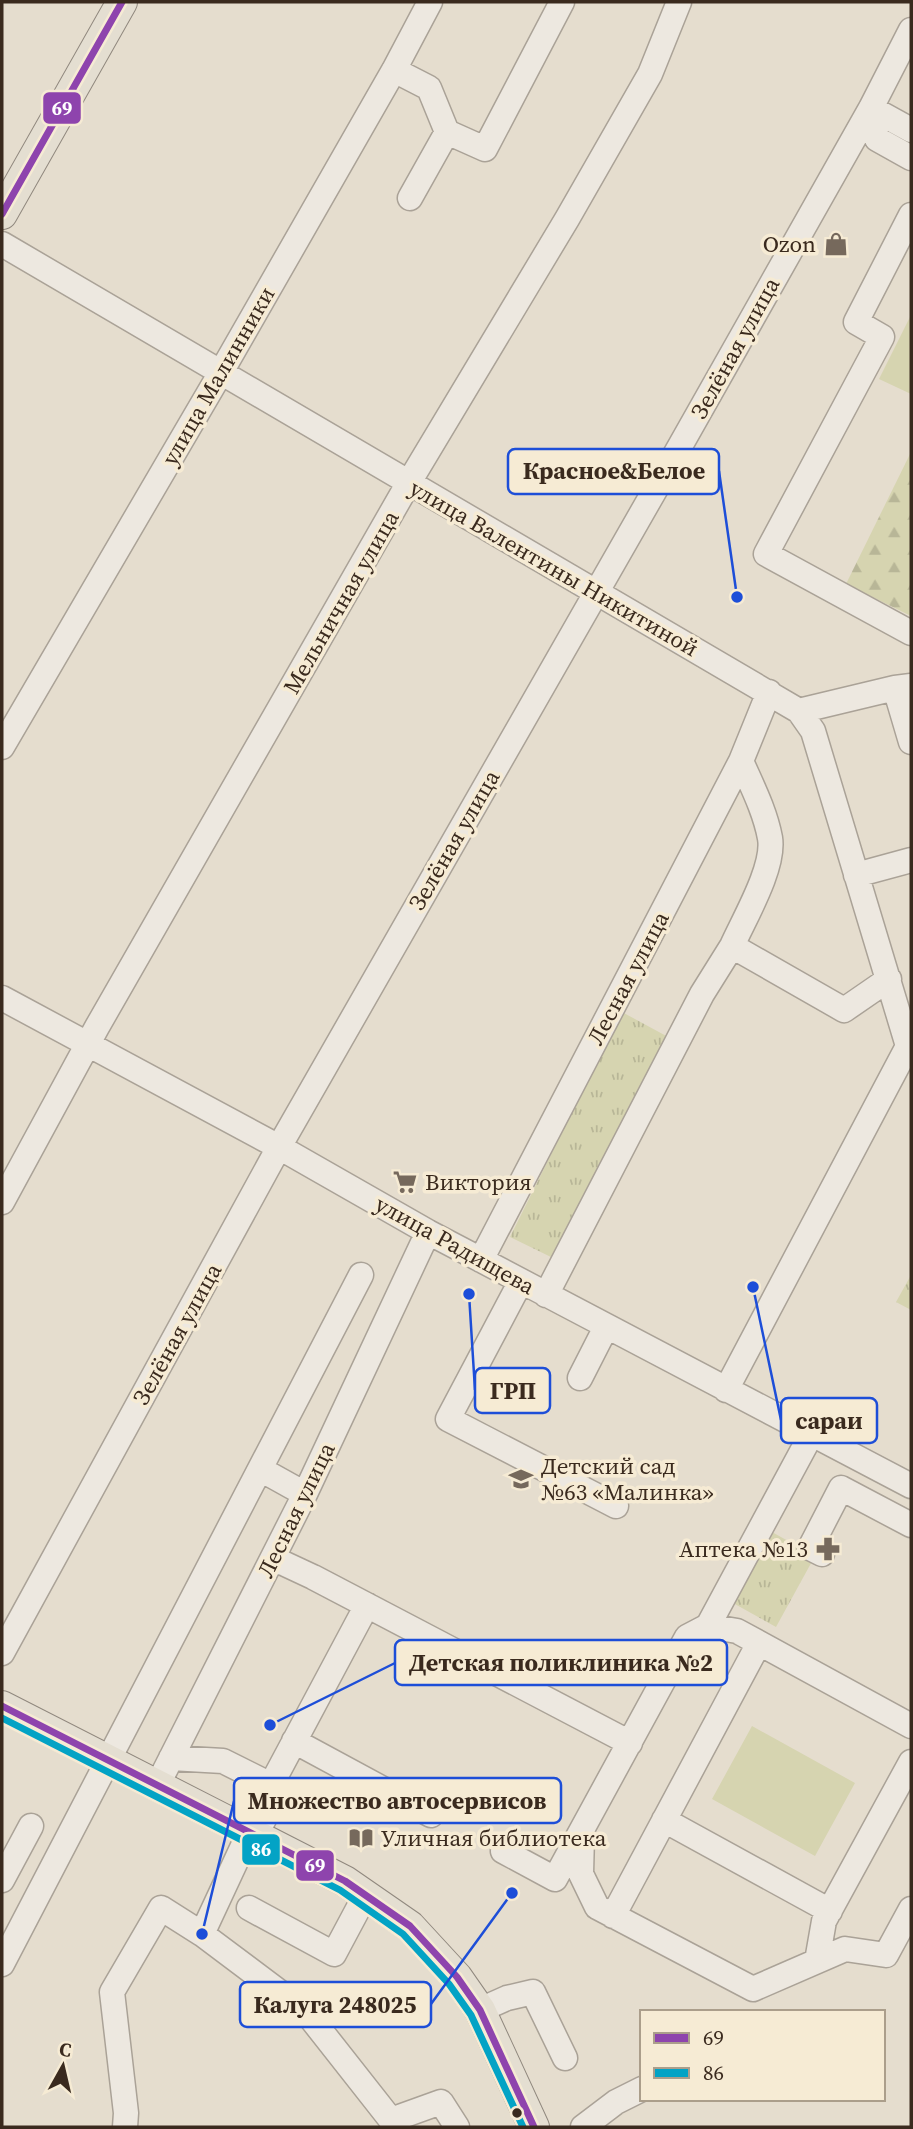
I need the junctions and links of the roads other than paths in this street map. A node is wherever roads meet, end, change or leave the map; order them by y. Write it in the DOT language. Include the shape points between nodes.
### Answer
graph roads {
  1 [pos="122,2"];
  2 [pos="430,2"];
  3 [pos="562,2"];
  4 [pos="679,2"];
  5 [pos="911,30"];
  6 [pos="394,70"];
  7 [pos="871,108"];
  8 [pos="911,130"];
  9 [pos="447,132"];
  10 [pos="911,158"];
  11 [pos="410,198"];
  12 [pos="2,214"];
  13 [pos="911,215"];
  14 [pos="2,244"];
  15 [pos="220,374"];
  16 [pos="408,484"];
  17 [pos="596,591"];
  18 [pos="911,633"];
  19 [pos="903,687"];
  20 [pos="769,692"];
  21 [pos="799,711"];
  22 [pos="911,742"];
  23 [pos="2,747"];
  24 [pos="741,761"];
  25 [pos="911,860"];
  26 [pos="856,875"];
  27 [pos="732,946"];
  28 [pos="889,979"];
  29 [pos="2,998"];
  30 [pos="88,1045"];
  31 [pos="910,1047"];
  32 [pos="279,1147"];
  33 [pos="2,1202"];
  34 [pos="428,1232"];
  35 [pos="481,1260"];
  36 [pos="361,1275"];
  37 [pos="521,1282"];
  38 [pos="546,1295"];
  39 [pos="606,1327"];
  40 [pos="580,1378"];
  41 [pos="726,1390"];
  42 [pos="812,1433"];
  43 [pos="260,1469"];
  44 [pos="910,1482"];
  45 [pos="305,1494"];
  46 [pos="616,1506"];
  47 [pos="911,1525"];
  48 [pos="822,1554"];
  49 [pos="272,1561"];
  50 [pos="367,1605"];
  51 [pos="708,1626"];
  52 [pos="759,1643"];
  53 [pos="2,1653"];
  54 [pos="2,1706"];
  55 [pos="911,1726"];
  56 [pos="294,1741"];
  57 [pos="631,1743"];
  58 [pos="171,1758"];
  59 [pos="108,1759"];
  60 [pos="911,1762"];
  61 [pos="158,1784"];
  62 [pos="271,1785"];
  63 [pos="431,1815"];
  64 [pos="664,1820"];
  65 [pos="31,1826"];
  66 [pos="582,1830"];
  67 [pos="253,1833"];
  68 [pos="503,1851"];
  69 [pos="2,1880"];
  70 [pos="366,1894"];
  71 [pos="249,1908"];
  72 [pos="911,1909"];
  73 [pos="830,1911"];
  74 [pos="613,1916"];
  75 [pos="202,1934"];
  76 [pos="817,1961"];
  77 [pos="2,1964"];
  78 [pos="480,2010"];
  79 [pos="565,2058"];
  80 [pos="640,2090"];
  81 [pos="125,2127"];
  82 [pos="457,2127"];
  83 [pos="534,2127"];
  84 [pos="583,2127"];
  1 -- 12 [label="main road"];
  2 -- 6 [label="street, улица Малинники"];
  3 -- 9 [label="street" via="485,149"];
  4 -- 16 [label="street, Мельничная улица" via="650,74"];
  5 -- 7 [label="street, Зелёная улица"];
  6 -- 9 [label="street" via="429,88"];
  6 -- 15 [label="street, улица Малинники"];
  7 -- 8 [label="street"];
  7 -- 10 [label="street" via="877,139"];
  7 -- 17 [label="street, Зелёная улица"];
  9 -- 11 [label="street"];
  13 -- 18 [label="street" via="856,322 882,337 766,554"];
  14 -- 15 [label="street, улица Валентины Никитиной"];
  15 -- 16 [label="street, улица Валентины Никитиной"];
  15 -- 23 [label="street, улица Малинники"];
  16 -- 17 [label="street, улица Валентины Никитиной"];
  16 -- 30 [label="street, Мельничная улица"];
  17 -- 20 [label="street, улица Валентины Никитиной"];
  17 -- 32 [label="street, Зелёная улица"];
  19 -- 21 [label="street"];
  19 -- 22 [label="street"];
  20 -- 21 [label="street, улица Валентины Никитиной"];
  20 -- 24 [label="street, Лесная улица"];
  21 -- 26 [label="street, улица Валентины Никитиной" via="813,731"];
  24 -- 27 [label="street" via="771,841 764,878"];
  24 -- 35 [label="street, Лесная улица"];
  25 -- 26 [label="street"];
  26 -- 28 [label="street, улица Валентины Никитиной"];
  27 -- 28 [label="street" via="844,1010"];
  27 -- 38 [label="street" via="702,993"];
  28 -- 31 [label="street, улица Валентины Никитиной"];
  29 -- 30 [label="street, улица Радищева"];
  30 -- 32 [label="street, улица Радищева"];
  30 -- 33 [label="street, Мельничная улица"];
  31 -- 41 [label="street"];
  32 -- 34 [label="street, улица Радищева"];
  32 -- 53 [label="street, Зелёная улица"];
  34 -- 35 [label="street, улица Радищева"];
  34 -- 45 [label="street, Лесная улица"];
  35 -- 37 [label="street, улица Радищева"];
  36 -- 43 [label="street"];
  37 -- 38 [label="street, улица Радищева"];
  37 -- 46 [label="street" via="448,1419"];
  38 -- 39 [label="street, улица Радищева"];
  39 -- 40 [label="street"];
  39 -- 41 [label="street, улица Радищева"];
  41 -- 42 [label="street, улица Радищева"];
  42 -- 44 [label="street, улица Радищева"];
  42 -- 51 [label="street"];
  43 -- 45 [label="street"];
  43 -- 59 [label="street"];
  45 -- 49 [label="street, Лесная улица"];
  47 -- 48 [label="street" via="841,1488 810,1548"];
  49 -- 50 [label="street"];
  49 -- 58 [label="street, Лесная улица"];
  50 -- 56 [label="street"];
  50 -- 57 [label="street"];
  51 -- 52 [label="street" via="737,1631"];
  51 -- 57 [label="street" via="687,1637"];
  52 -- 55 [label="street"];
  52 -- 64 [label="street"];
  54 -- 59 [label="main road"];
  56 -- 62 [label="street"];
  56 -- 63 [label="street"];
  57 -- 66 [label="street"];
  58 -- 61 [label="street, Лесная улица"];
  58 -- 62 [label="street" via="223,1761"];
  59 -- 61 [label="main road"];
  59 -- 77 [label="street"];
  60 -- 73 [label="street"];
  61 -- 67 [label="main road"];
  62 -- 67 [label="street" via="273,1802"];
  64 -- 73 [label="street"];
  64 -- 74 [label="street"];
  65 -- 69 [label="street"];
  66 -- 68 [label="street" via="555,1880"];
  66 -- 74 [label="street" via="581,1874 597,1908"];
  67 -- 70 [label="main road"];
  67 -- 75 [label="street"];
  70 -- 71 [label="street" via="334,1954"];
  70 -- 78 [label="main road" via="410,1926"];
  72 -- 76 [label="street" via="886,1955 845,1949"];
  73 -- 76 [label="street"];
  74 -- 76 [label="street" via="752,1989"];
  75 -- 81 [label="street" via="162,1908 111,1992"];
  75 -- 82 [label="street" via="306,2011 391,2120 441,2102"];
  78 -- 79 [label="street" via="533,1992"];
  78 -- 83 [label="main road"];
  80 -- 84 [label="street"];
}
